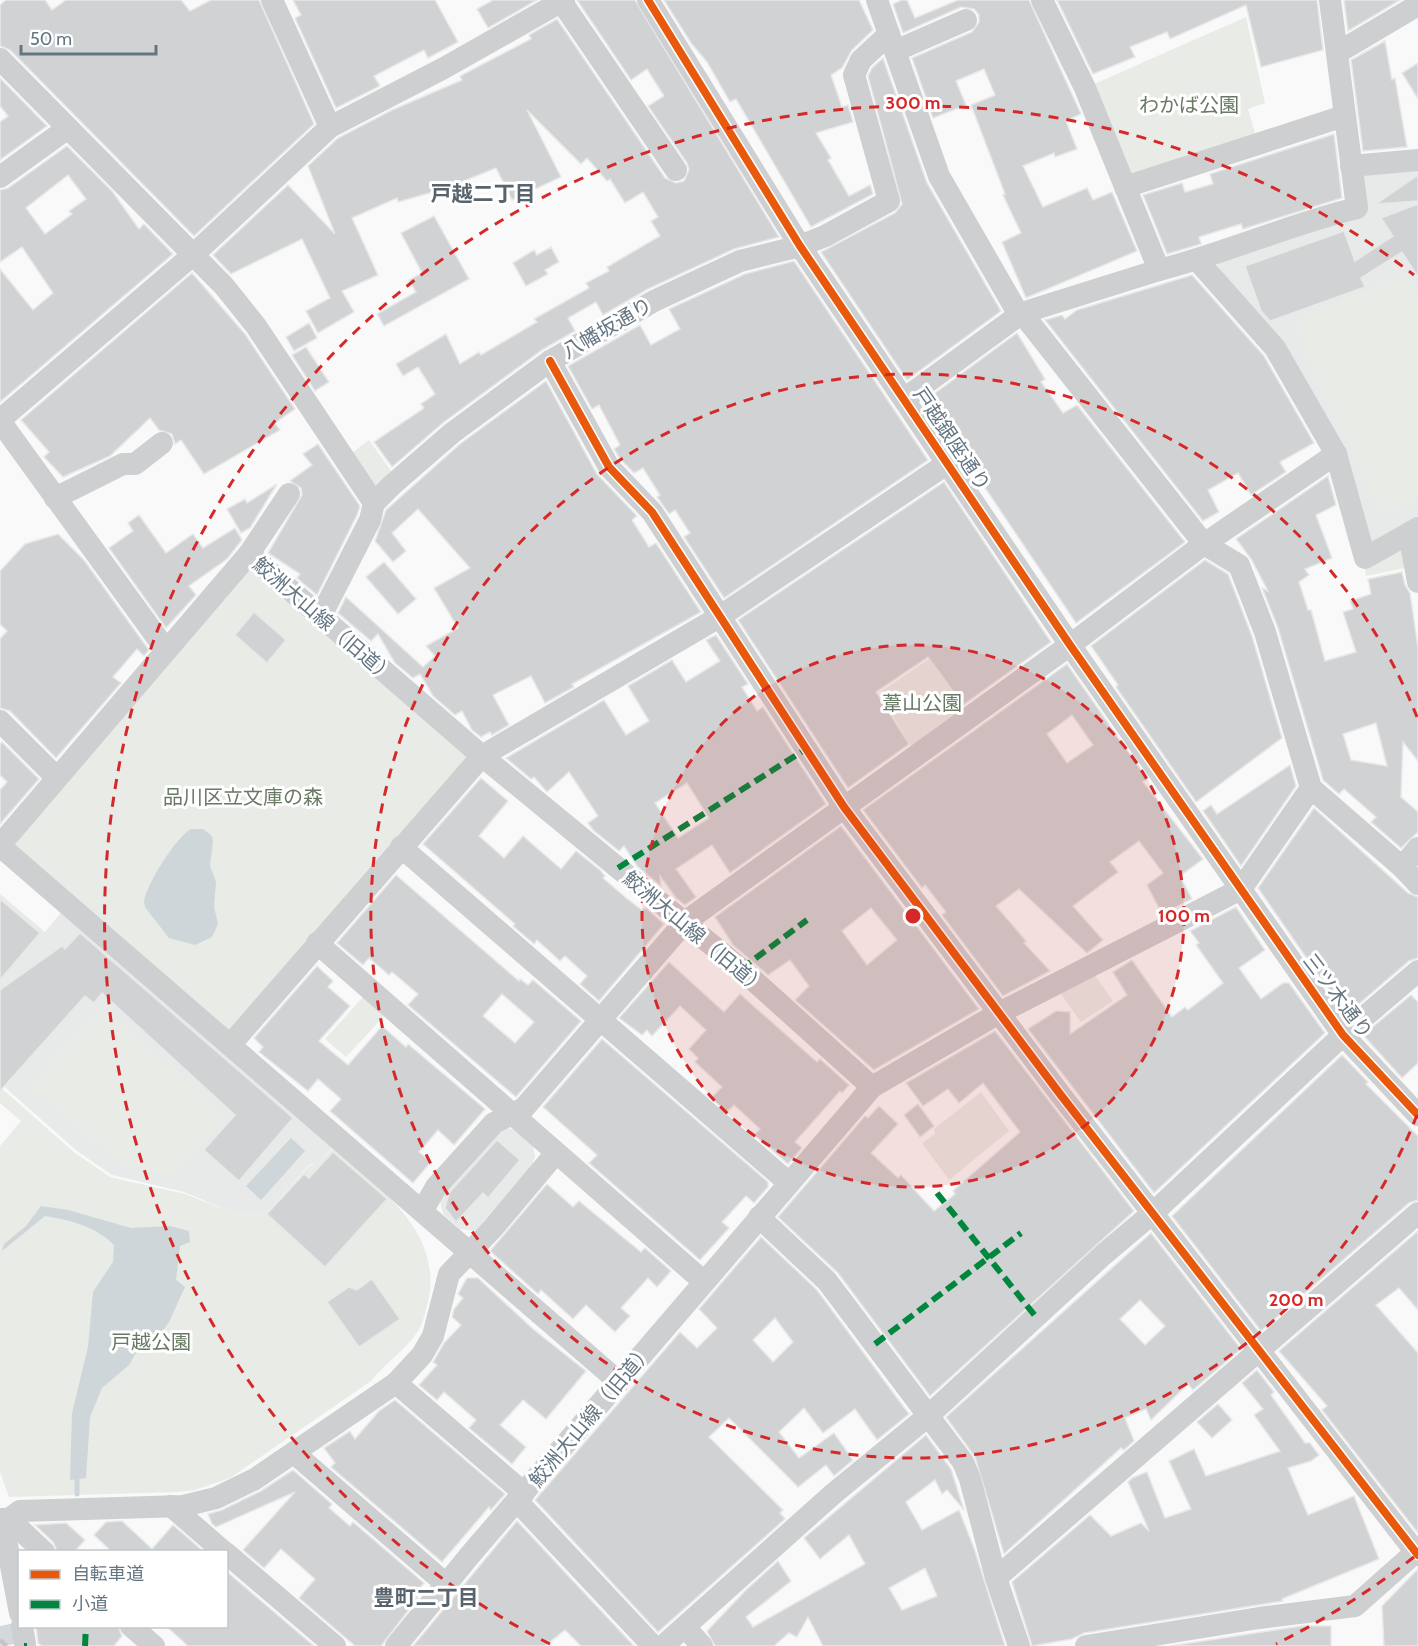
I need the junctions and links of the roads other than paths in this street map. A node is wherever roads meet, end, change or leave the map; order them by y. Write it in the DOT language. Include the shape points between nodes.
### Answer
graph roads {
  1 [pos="272,0"];
  2 [pos="648,0"];
  3 [pos="878,0"];
  4 [pos="1042,0"];
  5 [pos="1330,0"];
  6 [pos="563,1"];
  7 [pos="1418,5"];
  8 [pos="966,20"];
  9 [pos="892,42"];
  10 [pos="1337,53"];
  11 [pos="0,59"];
  12 [pos="1344,116"];
  13 [pos="330,127"];
  14 [pos="68,128"];
  15 [pos="1418,160"];
  16 [pos="1351,165"];
  17 [pos="676,170"];
  18 [pos="0,177"];
  19 [pos="1125,187"];
  20 [pos="800,246"];
  21 [pos="194,254"];
  22 [pos="1197,260"];
  23 [pos="1159,270"];
  24 [pos="1020,314"];
  25 [pos="550,361"];
  26 [pos="904,399"];
  27 [pos="0,421"];
  28 [pos="162,443"];
  29 [pos="1336,454"];
  30 [pos="948,463"];
  31 [pos="289,494"];
  32 [pos="56,498"];
  33 [pos="374,503"];
  34 [pos="1413,531"];
  35 [pos="1204,544"];
  36 [pos="249,554"];
  37 [pos="1418,582"];
  38 [pos="321,616"];
  39 [pos="719,617"];
  40 [pos="1070,645"];
  41 [pos="166,650"];
  42 [pos="0,721"];
  43 [pos="482,756"];
  44 [pos="57,778"];
  45 [pos="1311,788"];
  46 [pos="844,807"];
  47 [pos="0,845"];
  48 [pos="401,847"];
  49 [pos="1418,848"];
  50 [pos="1402,867"];
  51 [pos="1418,884"];
  52 [pos="1241,889"];
  53 [pos="685,922"];
  54 [pos="317,943"];
  55 [pos="1418,971"];
  56 [pos="999,1013"];
  57 [pos="600,1020"];
  58 [pos="1343,1035"];
  59 [pos="231,1044"];
  60 [pos="872,1087"];
  61 [pos="511,1114"];
  62 [pos="1418,1115"];
  63 [pos="555,1154"];
  64 [pos="789,1183"];
  65 [pos="423,1210"];
  66 [pos="1154,1212"];
  67 [pos="1418,1213"];
  68 [pos="759,1217"];
  69 [pos="471,1251"];
  70 [pos="703,1281"];
  71 [pos="1259,1351"];
  72 [pos="619,1382"];
  73 [pos="396,1383"];
  74 [pos="928,1416"];
  75 [pos="294,1453"];
  76 [pos="521,1497"];
  77 [pos="171,1506"];
  78 [pos="6,1519"];
  79 [pos="43,1550"];
  80 [pos="223,1550"];
  81 [pos="1417,1553"];
  82 [pos="228,1555"];
  83 [pos="996,1578"];
  84 [pos="446,1584"];
  85 [pos="18,1600"];
  86 [pos="685,1627"];
  87 [pos="133,1628"];
  88 [pos="1210,1636"];
  89 [pos="154,1646"];
  90 [pos="335,1646"];
  91 [pos="396,1646"];
  92 [pos="653,1646"];
  93 [pos="663,1646"];
  94 [pos="702,1646"];
  95 [pos="1019,1646"];
  96 [pos="1086,1646"];
  1 -- 13 [label="street"];
  2 -- 20 [label="street, 戸越銀座通り"];
  3 -- 9 [label="street"];
  4 -- 19 [label="street" via="1085,88"];
  5 -- 10 [label="street"];
  6 -- 13 [label="street"];
  6 -- 17 [label="street"];
  7 -- 10 [label="street"];
  8 -- 9 [label="street"];
  9 -- 20 [label="street, 八幡坂通り" via="861,60 854,75 889,201"];
  9 -- 24 [label="street" via="939,176"];
  10 -- 12 [label="street"];
  11 -- 14 [label="street"];
  12 -- 16 [label="street"];
  12 -- 19 [label="street"];
  13 -- 21 [label="street"];
  14 -- 18 [label="street"];
  14 -- 21 [label="street"];
  15 -- 16 [label="street"];
  16 -- 22 [label="street" via="1357,208"];
  19 -- 23 [label="street"];
  20 -- 25 [label="street, 八幡坂通り" via="740,261 654,301"];
  20 -- 26 [label="street, 戸越銀座通り"];
  21 -- 27 [label="street"];
  21 -- 33 [label="street" via="256,326"];
  22 -- 23 [label="street"];
  22 -- 29 [label="street" via="1275,348"];
  23 -- 24 [label="street"];
  24 -- 26 [label="street"];
  24 -- 35 [label="street"];
  25 -- 33 [label="street, 八幡坂通り" via="452,433"];
  25 -- 39 [label="street" via="609,467 652,512"];
  26 -- 30 [label="street, 戸越銀座通り"];
  27 -- 32 [label="street"];
  28 -- 32 [label="street" via="135,464 123,464"];
  29 -- 34 [label="street" via="1365,558"];
  29 -- 35 [label="street"];
  30 -- 39 [label="street"];
  30 -- 40 [label="street, 戸越銀座通り"];
  31 -- 36 [label="street"];
  32 -- 41 [label="street"];
  33 -- 38 [label="street, 八幡坂通り" via="370,520"];
  34 -- 37 [label="street"];
  35 -- 40 [label="street"];
  35 -- 45 [label="street" via="1239,565 1265,632"];
  36 -- 38 [label="street, 鮫洲大山線（旧道）"];
  36 -- 41 [label="street, 鮫洲大山線（旧道）"];
  38 -- 43 [label="street, 鮫洲大山線（旧道）"];
  39 -- 43 [label="street"];
  39 -- 46 [label="street"];
  40 -- 46 [label="street"];
  40 -- 52 [label="street, 戸越銀座通り"];
  41 -- 44 [label="street, 鮫洲大山線（旧道）"];
  42 -- 44 [label="street"];
  43 -- 48 [label="street"];
  43 -- 53 [label="street, 鮫洲大山線（旧道）"];
  44 -- 47 [label="street, 鮫洲大山線（旧道）"];
  45 -- 50 [label="street"];
  45 -- 52 [label="street"];
  46 -- 53 [label="street"];
  46 -- 56 [label="street"];
  47 -- 59 [label="street"];
  48 -- 54 [label="street"];
  48 -- 57 [label="street"];
  49 -- 50 [label="street"];
  50 -- 51 [label="street"];
  52 -- 56 [label="street"];
  52 -- 58 [label="street, 三ツ木通り"];
  53 -- 57 [label="street"];
  53 -- 60 [label="street, 鮫洲大山線（旧道）"];
  54 -- 59 [label="street"];
  54 -- 61 [label="street"];
  55 -- 58 [label="street"];
  56 -- 60 [label="street"];
  56 -- 66 [label="street"];
  57 -- 61 [label="street" via="524,1108"];
  57 -- 64 [label="street"];
  58 -- 62 [label="street, 三ツ木通り"];
  58 -- 66 [label="street"];
  59 -- 65 [label="street"];
  60 -- 64 [label="street, 鮫洲大山線（旧道）"];
  61 -- 63 [label="street"];
  61 -- 65 [label="street" via="494,1123 436,1187"];
  63 -- 69 [label="street"];
  63 -- 70 [label="street"];
  64 -- 68 [label="street, 鮫洲大山線（旧道）"];
  65 -- 69 [label="street"];
  66 -- 71 [label="street"];
  66 -- 74 [label="street"];
  67 -- 71 [label="street"];
  68 -- 70 [label="street, 鮫洲大山線（旧道）"];
  68 -- 74 [label="street" via="827,1281"];
  69 -- 72 [label="street"];
  69 -- 73 [label="street" via="446,1280 435,1329 422,1355"];
  70 -- 72 [label="street, 鮫洲大山線（旧道）"];
  71 -- 81 [label="street"];
  71 -- 83 [label="street"];
  72 -- 76 [label="street, 鮫洲大山線（旧道）"];
  73 -- 75 [label="street"];
  73 -- 76 [label="street"];
  74 -- 83 [label="street" via="963,1462"];
  74 -- 86 [label="street" via="833,1494"];
  75 -- 77 [label="street" via="255,1479 216,1498"];
  75 -- 84 [label="street"];
  76 -- 84 [label="street, 鮫洲大山線（旧道）"];
  76 -- 92 [label="street"];
  77 -- 78 [label="street" via="20,1511"];
  77 -- 80 [label="street"];
  78 -- 79 [label="street"];
  78 -- 85 [label="street"];
  81 -- 88 [label="street" via="1355,1606"];
  82 -- 90 [label="street"];
  83 -- 95 [label="street"];
  84 -- 91 [label="street, 鮫洲大山線（旧道）"];
  86 -- 93 [label="street"];
  86 -- 94 [label="street"];
  87 -- 89 [label="street"];
  88 -- 96 [label="street"];
}
